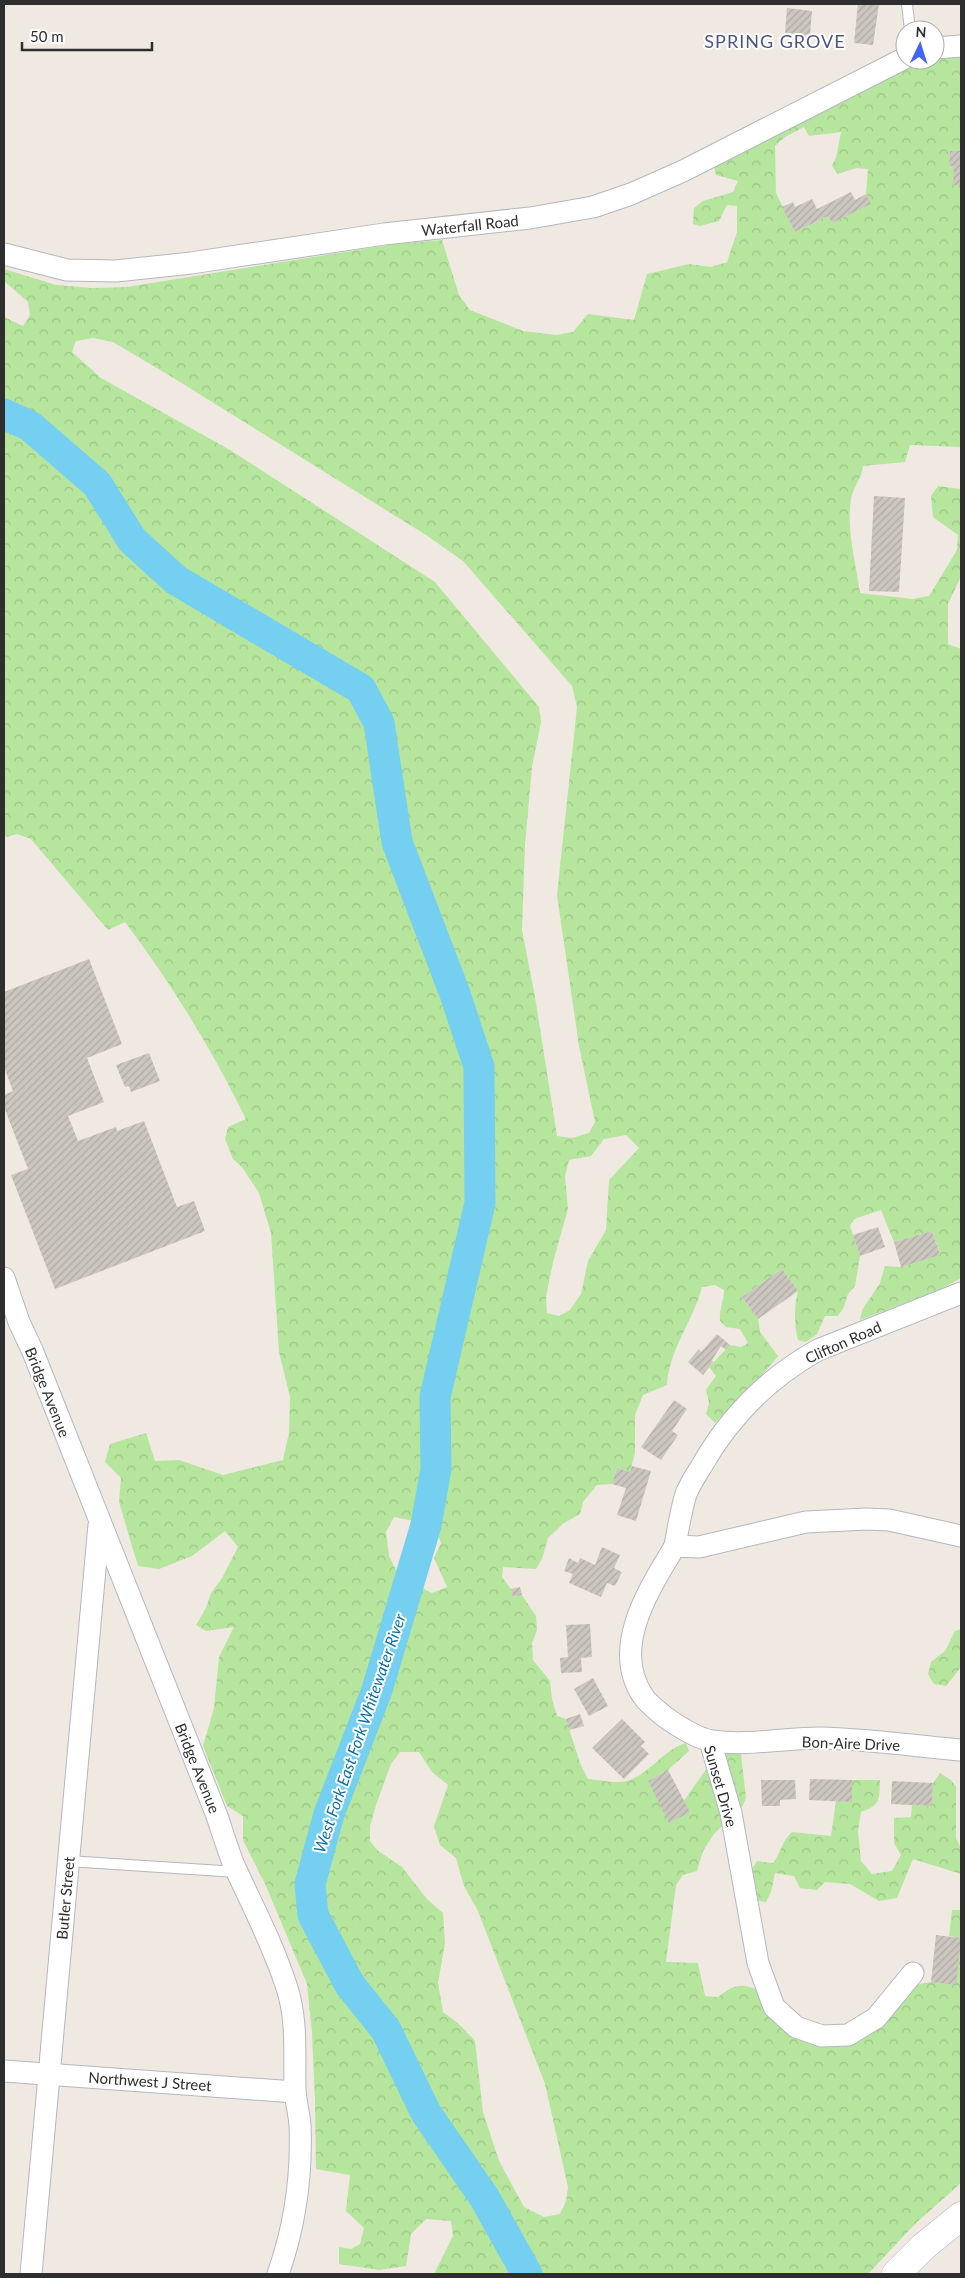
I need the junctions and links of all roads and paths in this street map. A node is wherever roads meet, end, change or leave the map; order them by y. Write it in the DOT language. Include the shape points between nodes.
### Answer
graph roads {
  1 [pos="907,4"];
  2 [pos="909,20"];
  3 [pos="961,46"];
  4 [pos="945,47"];
  5 [pos="895,63"];
  6 [pos="4,254"];
  7 [pos="4,1278"];
  8 [pos="961,1293"];
  9 [pos="12,1322"];
  10 [pos="100,1521"];
  11 [pos="961,1536"];
  12 [pos="675,1546"];
  13 [pos="710,1741"];
  14 [pos="961,1750"];
  15 [pos="68,1861"];
  16 [pos="238,1872"];
  17 [pos="914,1973"];
  18 [pos="4,2071"];
  19 [pos="48,2074"];
  20 [pos="296,2092"];
  21 [pos="961,2216"];
  22 [pos="31,2274"];
  23 [pos="278,2274"];
  24 [pos="896,2274"];
  1 -- 2 [label="lane"];
  3 -- 4 [label="street"];
  5 -- 6 [label="street, Waterfall Road" via="683,171 593,207 530,218 384,234 116,271 67,270"];
  7 -- 9 [label="street, Bridge Avenue"];
  8 -- 12 [label="street, Clifton Road" via="818,1350 766,1386 715,1442 686,1493"];
  9 -- 10 [label="street, Bridge Avenue"];
  10 -- 15 [label="street, Butler Street"];
  10 -- 16 [label="street, Bridge Avenue"];
  11 -- 12 [label="street" via="866,1519 806,1522 698,1547"];
  12 -- 13 [label="street, Sunset Drive" via="647,1593 631,1641 631,1662 643,1697 677,1726"];
  13 -- 14 [label="street, Bon-Aire Drive" via="772,1742 820,1738"];
  13 -- 17 [label="street, Sunset Drive" via="731,1813 758,1963 774,2007 796,2027 822,2036 848,2035 876,2018"];
  15 -- 16 [label="lane"];
  15 -- 19 [label="street, Butler Street"];
  16 -- 20 [label="street, Bridge Avenue" via="268,1936 287,1987 295,2045"];
  18 -- 19 [label="street, Northwest J Street"];
  19 -- 20 [label="street, Northwest J Street"];
  19 -- 22 [label="street, Butler Street"];
  20 -- 23 [label="street, Bridge Avenue" via="300,2123 299,2184 292,2228"];
  21 -- 24 [label="street"];
}
